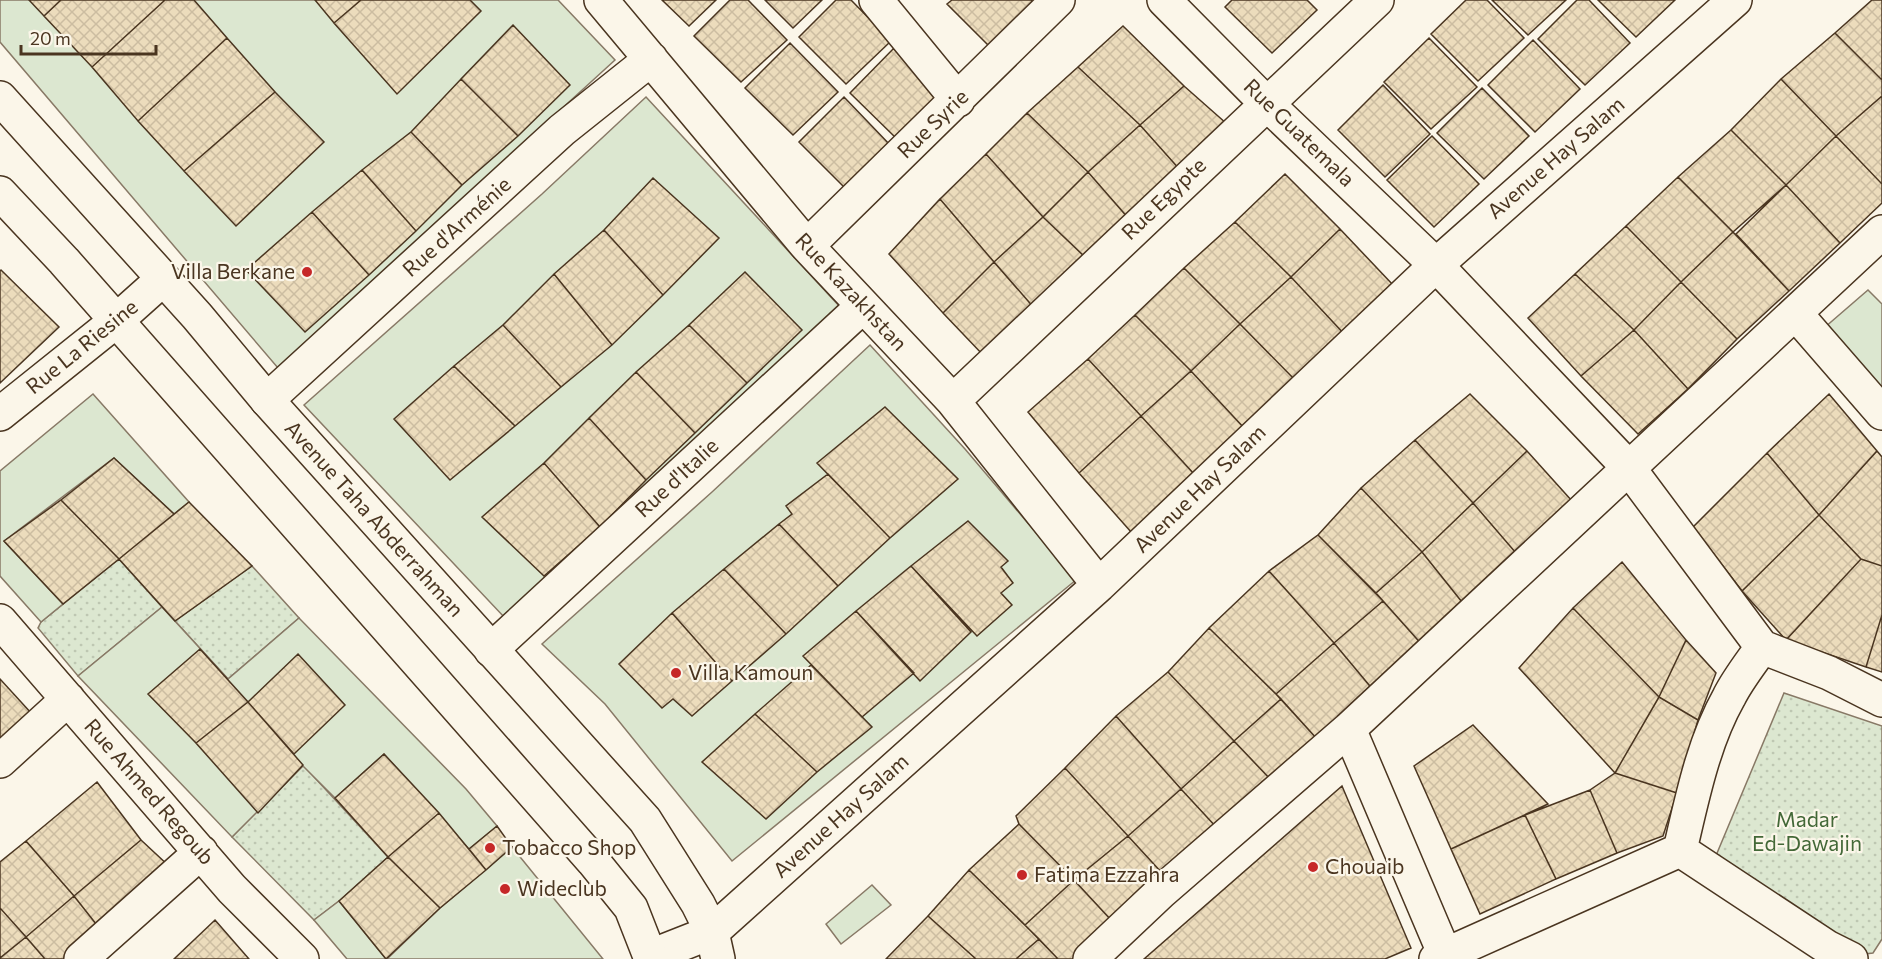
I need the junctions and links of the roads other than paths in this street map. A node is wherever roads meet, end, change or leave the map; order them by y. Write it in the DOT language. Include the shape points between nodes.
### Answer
graph roads {
  1 [pos="601,0"];
  2 [pos="876,0"];
  3 [pos="1058,0"];
  4 [pos="1164,0"];
  5 [pos="1377,0"];
  6 [pos="1736,0"];
  7 [pos="651,59"];
  8 [pos="0,98"];
  9 [pos="958,100"];
  10 [pos="1266,103"];
  11 [pos="0,193"];
  12 [pos="1882,232"];
  13 [pos="807,246"];
  14 [pos="1436,265"];
  15 [pos="164,279"];
  16 [pos="863,306"];
  17 [pos="1796,314"];
  18 [pos="116,321"];
  19 [pos="267,400"];
  20 [pos="953,401"];
  21 [pos="1882,413"];
  22 [pos="0,414"];
  23 [pos="1628,467"];
  24 [pos="1099,585"];
  25 [pos="0,621"];
  26 [pos="1762,647"];
  27 [pos="491,650"];
  28 [pos="68,699"];
  29 [pos="1882,700"];
  30 [pos="1349,729"];
  31 [pos="0,761"];
  32 [pos="1680,850"];
  33 [pos="201,852"];
  34 [pos="715,945"];
  35 [pos="1440,957"];
  36 [pos="651,958"];
  37 [pos="81,959"];
  38 [pos="302,959"];
  39 [pos="1090,959"];
  40 [pos="1851,959"];
  1 -- 7 [label="street, Rue Kazakhstan"];
  2 -- 9 [label="street"];
  3 -- 9 [label="street, Rue Syrie"];
  4 -- 10 [label="street, Rue Guatemala"];
  5 -- 10 [label="street, Rue Egypte"];
  6 -- 14 [label="street, Avenue Hay Salam"];
  7 -- 13 [label="street, Rue Kazakhstan"];
  7 -- 19 [label="street, Rue d'Arménie" via="562,130"];
  8 -- 15 [label="street, Avenue Taha Abderrahman"];
  9 -- 13 [label="street, Rue Syrie"];
  10 -- 14 [label="street, Rue Guatemala"];
  10 -- 20 [label="street, Rue Egypte"];
  11 -- 18 [label="street"];
  12 -- 17 [label="street"];
  13 -- 16 [label="street, Rue Kazakhstan"];
  14 -- 23 [label="street, Rue Guatemala"];
  14 -- 24 [label="street, Avenue Hay Salam"];
  15 -- 18 [label="street, Rue La Riesine"];
  15 -- 19 [label="street, Avenue Taha Abderrahman"];
  16 -- 20 [label="street, Rue Kazakhstan"];
  16 -- 27 [label="street, Rue d'Italie"];
  17 -- 21 [label="street"];
  17 -- 23 [label="street"];
  18 -- 22 [label="street, Rue La Riesine"];
  18 -- 36 [label="street" via="593,861 630,908"];
  19 -- 27 [label="street, Avenue Taha Abderrahman"];
  20 -- 24 [label="street, Rue Kazakhstan"];
  23 -- 26 [label="street, Rue Guatemala"];
  23 -- 30 [label="street"];
  24 -- 34 [label="street, Avenue Hay Salam"];
  25 -- 28 [label="street, Rue Ahmed Regoub"];
  26 -- 29 [label="street" via="1829,673"];
  26 -- 32 [label="street" via="1728,697 1709,743"];
  27 -- 34 [label="street, Avenue Taha Abderrahman" via="645,820"];
  28 -- 31 [label="street"];
  28 -- 33 [label="street, Rue Ahmed Regoub"];
  30 -- 35 [label="street"];
  30 -- 39 [label="street"];
  32 -- 35 [label="street"];
  32 -- 40 [label="street"];
  33 -- 37 [label="street"];
  33 -- 38 [label="street, Rue Ahmed Regoub"];
  34 -- 36 [label="street, Avenue Hay Salam"];
}
